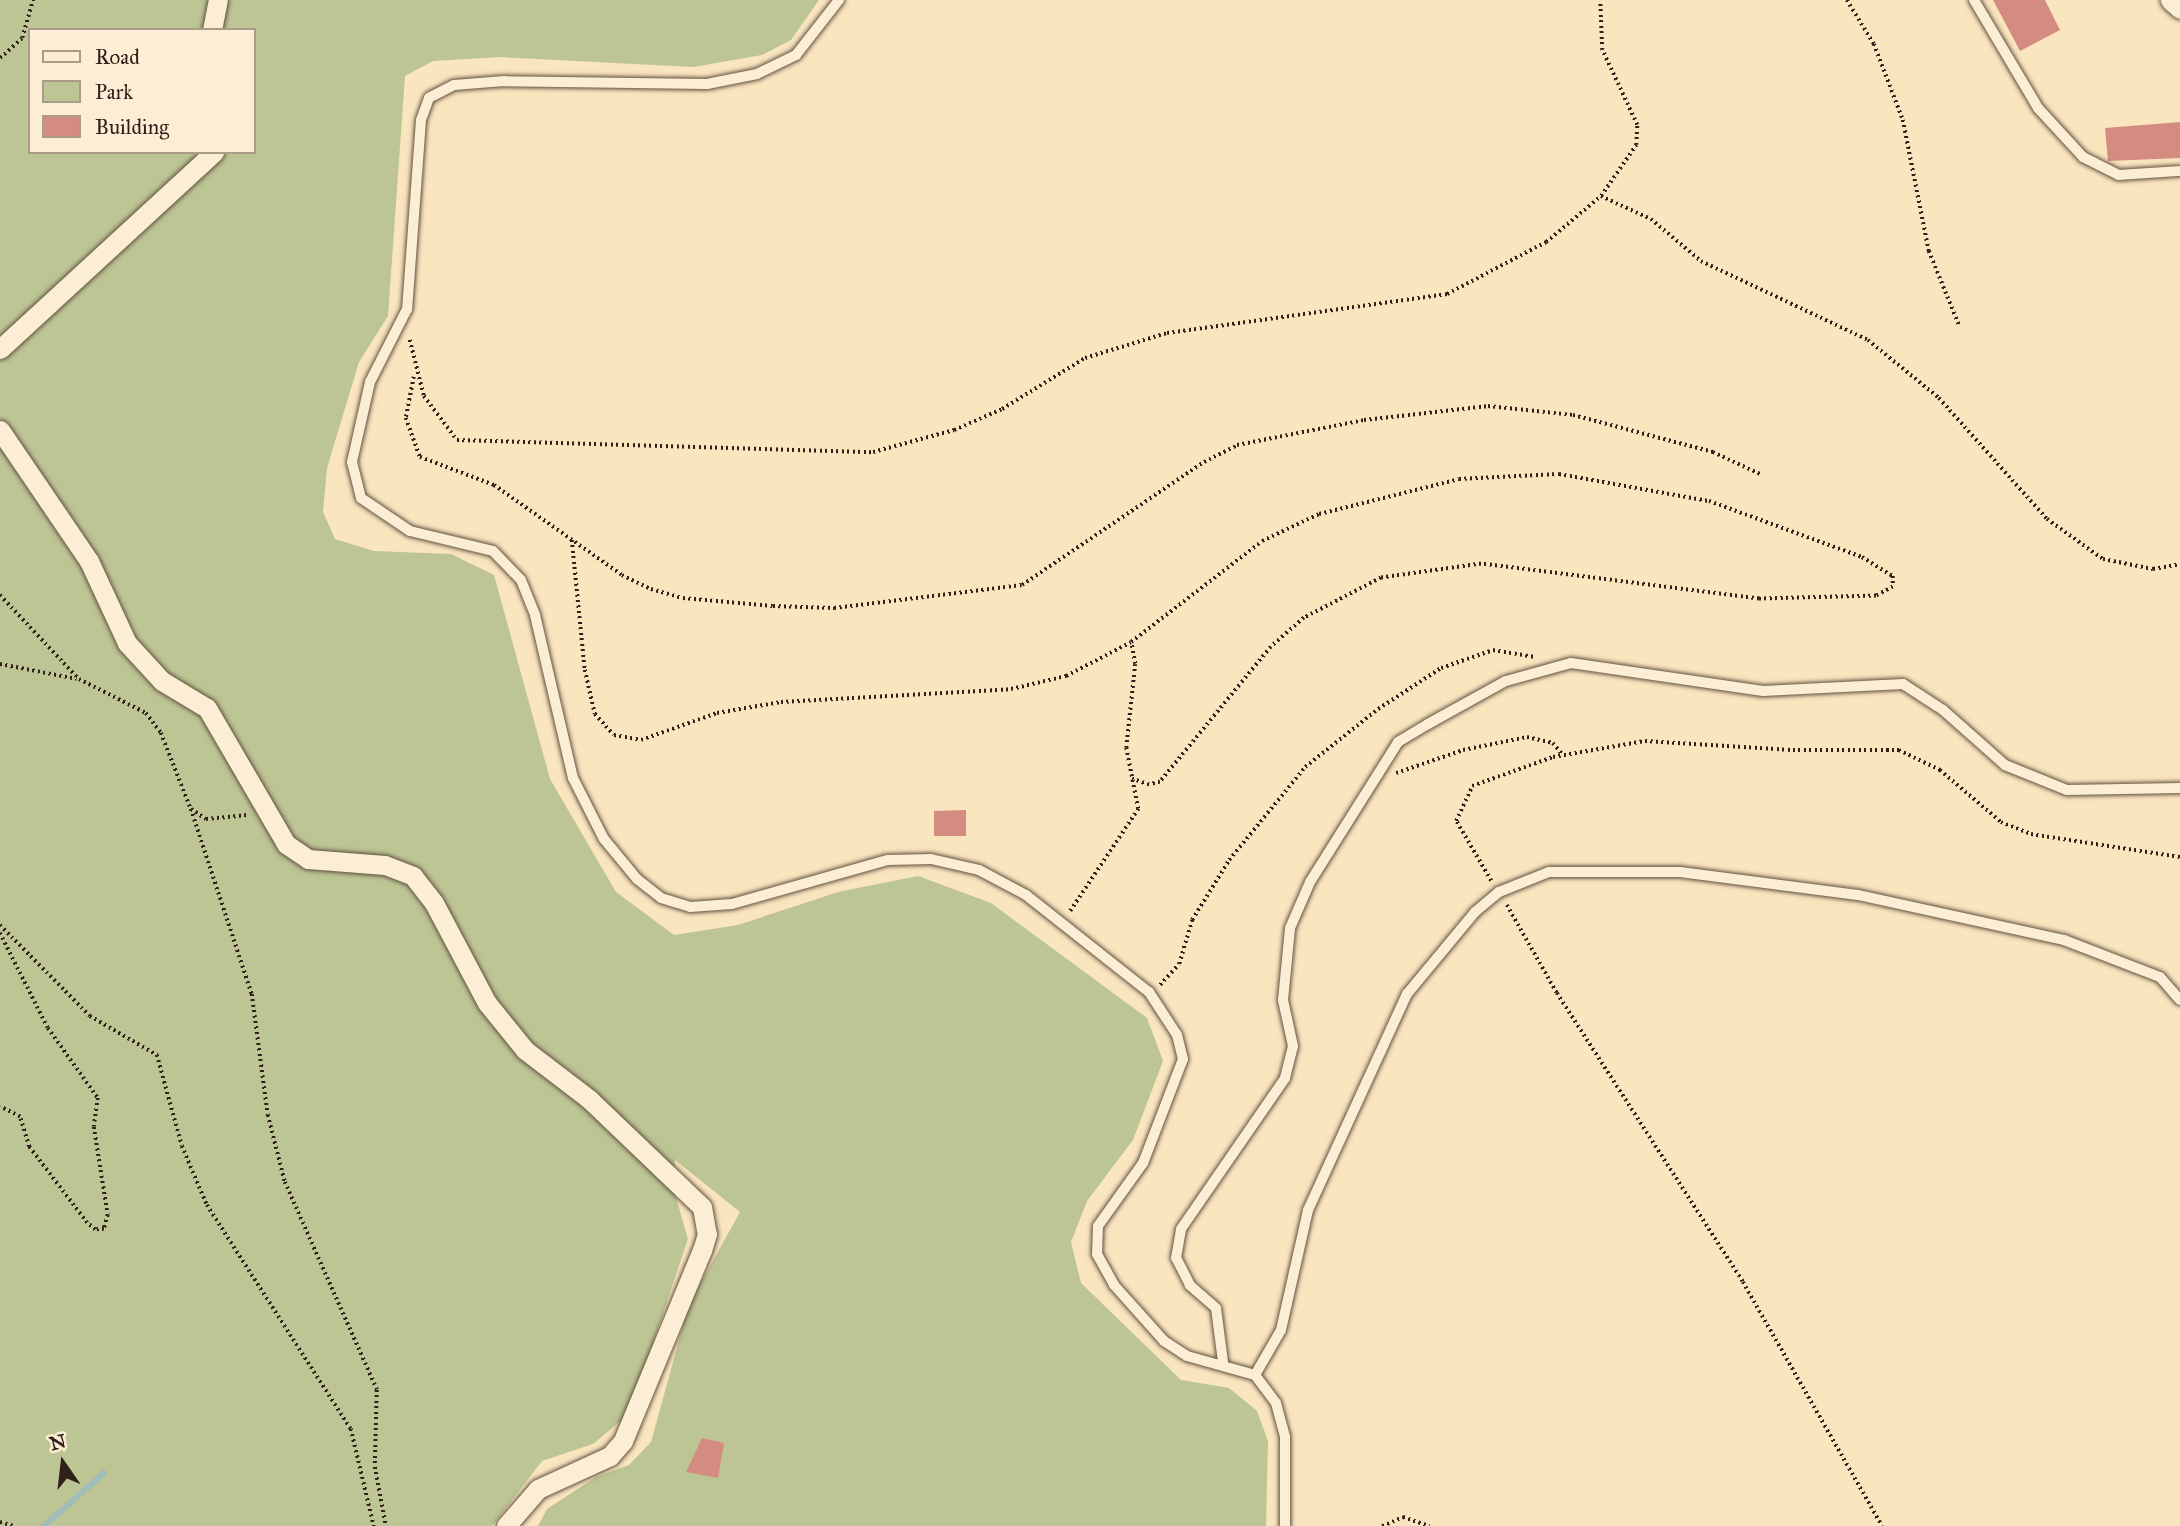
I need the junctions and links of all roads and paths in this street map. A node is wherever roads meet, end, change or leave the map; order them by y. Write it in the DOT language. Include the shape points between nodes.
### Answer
graph roads {
  1 [pos="33,0"];
  2 [pos="218,0"];
  3 [pos="839,0"];
  4 [pos="1601,0"];
  5 [pos="1847,0"];
  6 [pos="1975,0"];
  7 [pos="2170,0"];
  8 [pos="2180,9"];
  9 [pos="212,28"];
  10 [pos="0,58"];
  11 [pos="212,154"];
  12 [pos="2180,171"];
  13 [pos="1601,196"];
  14 [pos="407,309"];
  15 [pos="1959,325"];
  16 [pos="0,349"];
  17 [pos="415,375"];
  18 [pos="0,430"];
  19 [pos="1760,474"];
  20 [pos="572,540"];
  21 [pos="2180,564"];
  22 [pos="0,595"];
  23 [pos="1130,642"];
  24 [pos="1571,663"];
  25 [pos="0,664"];
  26 [pos="79,679"];
  27 [pos="1563,755"];
  28 [pos="1132,779"];
  29 [pos="1366,787"];
  30 [pos="2180,788"];
  31 [pos="191,809"];
  32 [pos="262,811"];
  33 [pos="2180,858"];
  34 [pos="1499,892"];
  35 [pos="1056,919"];
  36 [pos="0,925"];
  37 [pos="0,933"];
  38 [pos="1149,992"];
  39 [pos="2180,1000"];
  40 [pos="0,1107"];
  41 [pos="1223,1362"];
  42 [pos="1255,1375"];
  43 [pos="0,1522"];
  44 [pos="14,1526"];
  45 [pos="374,1526"];
  46 [pos="386,1526"];
  47 [pos="506,1526"];
  48 [pos="1285,1526"];
  49 [pos="1382,1526"];
  50 [pos="1429,1526"];
  51 [pos="1882,1526"];
  1 -- 10 [label="path" via="22,38"];
  2 -- 9 [label="street"];
  3 -- 14 [label="lane" via="796,55 757,74 706,84 504,80 454,85 429,98 421,120"];
  4 -- 13 [label="path" via="1602,50 1637,125 1636,145"];
  5 -- 15 [label="path" via="1874,44 1903,120 1929,251"];
  6 -- 12 [label="lane" via="2038,108 2083,157 2119,175"];
  7 -- 8 [label="street"];
  11 -- 16 [label="street"];
  13 -- 17 [label="path" via="1546,242 1447,294 1167,333 1085,358 1002,409 954,430 873,452 457,440 437,421"];
  13 -- 21 [label="path" via="1651,219 1701,261 1868,340 1939,397 2047,519 2103,559 2153,569"];
  14 -- 17 [label="path"];
  14 -- 35 [label="lane" via="370,382 352,462 361,498 410,531 493,551 521,580 535,615 573,778 604,839 636,879 661,898 690,907 732,904 888,860 931,859 979,870"];
  17 -- 20 [label="path" via="406,418 420,457 494,485"];
  18 -- 32 [label="street" via="89,561 127,643 162,681 207,708"];
  19 -- 20 [label="path" via="1713,452 1613,421 1488,406 1364,420 1237,446 1204,462 1050,571 1022,585 984,592 834,608 683,598 622,575"];
  20 -- 23 [label="path" via="585,670 595,713 606,729 624,738 642,740 717,713 780,702 1031,686 1066,676"];
  22 -- 26 [label="path"];
  23 -- 28 [label="path" via="1135,664 1126,748"];
  23 -- 28 [label="path" via="1222,568 1319,514 1459,479 1505,475 1628,483 1709,500 1862,557 1888,569 1894,582 1888,592 1876,596 1759,599 1517,566 1414,569 1340,596 1304,618 1271,647 1160,782 1149,785"];
  24 -- 29 [label="lane" via="1506,681 1398,742"];
  24 -- 30 [label="lane" via="1763,691 1903,684 1943,709 2005,765 2067,790"];
  24 -- 38 [label="path" via="1493,650 1441,668 1378,709 1296,777 1229,860 1192,920 1179,964"];
  25 -- 26 [label="path"];
  26 -- 31 [label="path" via="146,713 161,733"];
  27 -- 29 [label="path" via="1553,743 1527,737 1463,750"];
  27 -- 33 [label="path" via="1645,741 1793,750 1899,750 1940,770 2001,822 2031,834"];
  27 -- 34 [label="path" via="1472,786 1460,802 1456,821"];
  28 -- 35 [label="path" via="1138,810 1069,912"];
  29 -- 41 [label="lane" via="1310,883 1290,928 1283,1000 1293,1046 1285,1078 1181,1229 1176,1258 1189,1285 1216,1308"];
  31 -- 32 [label="path" via="206,820"];
  31 -- 46 [label="path" via="252,994 268,1115 285,1182 377,1390 375,1467"];
  32 -- 47 [label="street" via="286,844 308,859 342,866 385,865 413,876 434,903 487,1003 525,1050 589,1099 702,1207 706,1234 702,1250 623,1441 610,1456 538,1489"];
  34 -- 39 [label="lane" via="1549,872 1680,872 1858,895 2064,940 2160,977"];
  34 -- 42 [label="lane" via="1475,912 1407,994 1308,1210 1281,1330"];
  34 -- 51 [label="path" via="1557,993 1743,1282"];
  35 -- 38 [label="lane"];
  36 -- 45 [label="path" via="90,1016 157,1055 181,1146 207,1205 351,1429"];
  37 -- 40 [label="path" via="48,1028 98,1098 94,1127 108,1215 104,1229 87,1223 29,1147 20,1117"];
  38 -- 41 [label="lane" via="1177,1035 1183,1059 1143,1163 1098,1226 1097,1254 1114,1285 1164,1341 1187,1356"];
  41 -- 42 [label="lane"];
  42 -- 48 [label="lane" via="1276,1403 1285,1437"];
  43 -- 44 [label="path"];
  49 -- 50 [label="path" via="1403,1517"];
}
